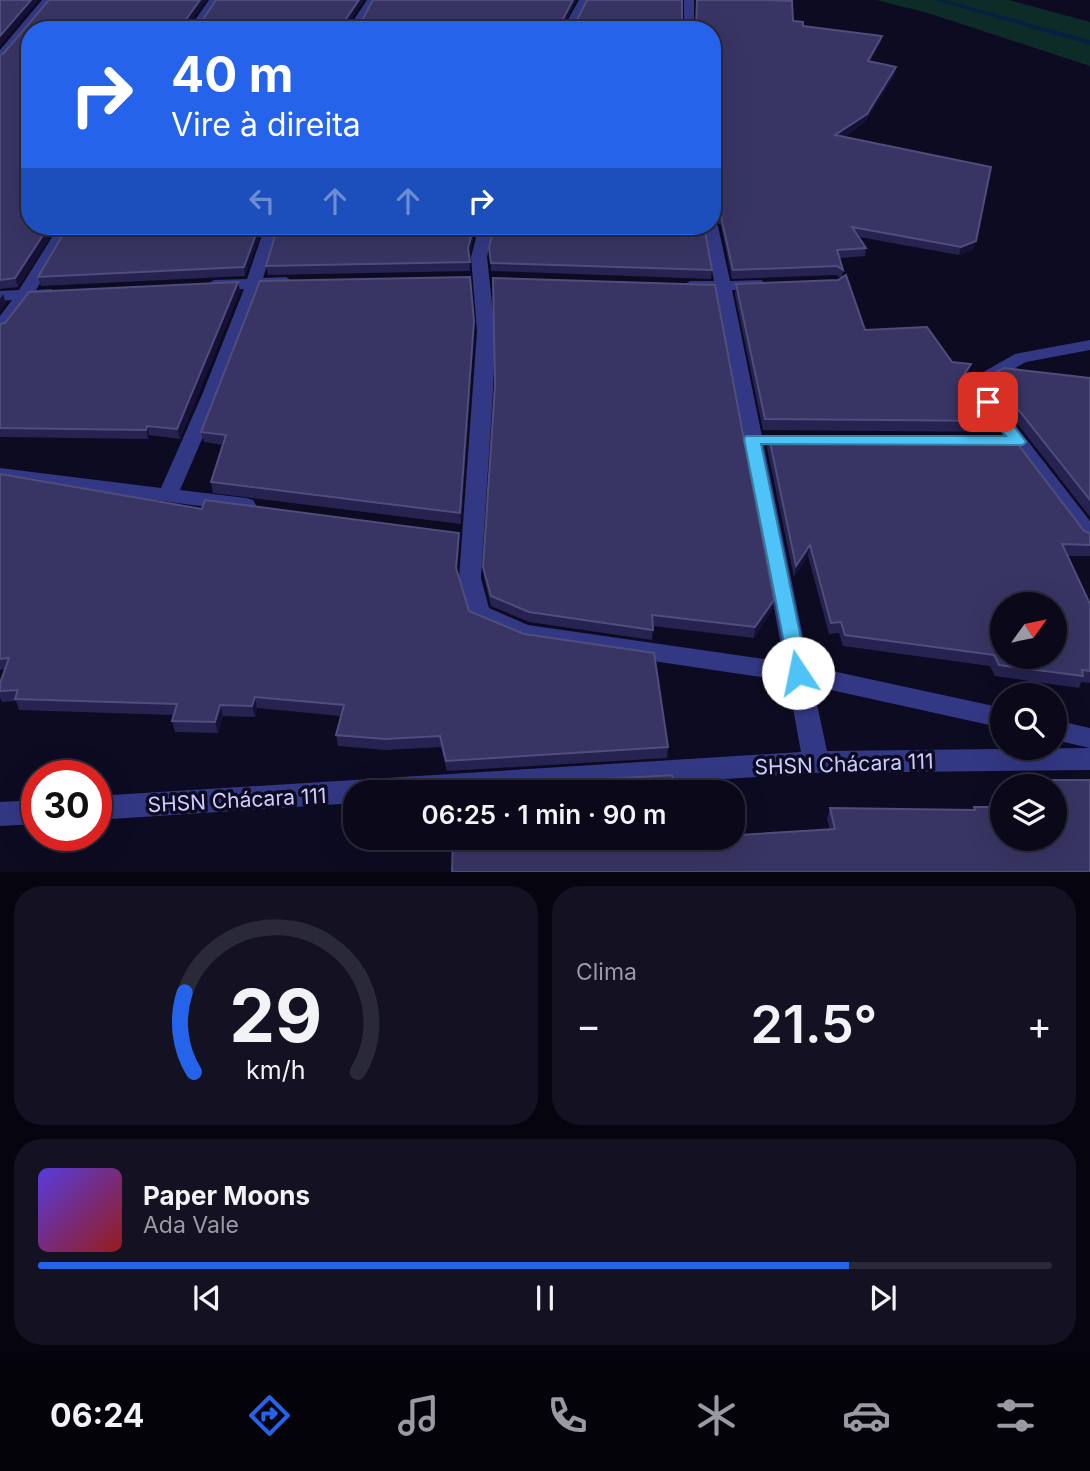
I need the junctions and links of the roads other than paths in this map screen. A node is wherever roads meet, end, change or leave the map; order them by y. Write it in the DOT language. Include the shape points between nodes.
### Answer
graph roads {
  1 [pos="48,0"];
  2 [pos="214,0"];
  3 [pos="372,0"];
  4 [pos="584,0"];
  5 [pos="690,0"];
  6 [pos="30,21"];
  7 [pos="199,21"];
  8 [pos="358,21"];
  9 [pos="572,21"];
  10 [pos="689,21"];
  11 [pos="21,32"];
  12 [pos="0,57"];
  13 [pos="61,235"];
  14 [pos="269,235"];
  15 [pos="484,235"];
  16 [pos="713,235"];
  17 [pos="308,282"];
  18 [pos="255,283"];
  19 [pos="668,285"];
  20 [pos="773,285"];
  21 [pos="201,286"];
  22 [pos="722,287"];
  23 [pos="65,293"];
  24 [pos="0,296"];
  25 [pos="24,296"];
  26 [pos="0,327"];
  27 [pos="1090,345"];
  28 [pos="752,439"];
  29 [pos="778,440"];
  30 [pos="991,441"];
  31 [pos="1018,442"];
  32 [pos="0,474"];
  33 [pos="169,495"];
  34 [pos="265,508"];
  35 [pos="1090,536"];
  36 [pos="798,673"];
  37 [pos="990,715"];
  38 [pos="1067,733"];
  39 [pos="1090,738"];
  40 [pos="1090,759"];
  41 [pos="816,762"];
  42 [pos="112,807"];
  43 [pos="21,813"];
  44 [pos="0,814"];
  1 -- 6 [label="street"];
  2 -- 7 [label="street"];
  3 -- 8 [label="street"];
  4 -- 9 [label="street"];
  5 -- 10 [label="street"];
  11 -- 12 [label="street"];
  13 -- 25 [label="street"];
  14 -- 18 [label="street"];
  15 -- 36 [label="street" via="480,257 485,391 465,534 479,612 525,633"];
  16 -- 22 [label="street"];
  17 -- 18 [label="street"];
  18 -- 21 [label="street"];
  18 -- 33 [label="street"];
  19 -- 22 [label="street"];
  20 -- 22 [label="street"];
  22 -- 28 [label="street"];
  23 -- 25 [label="street"];
  24 -- 25 [label="street"];
  25 -- 26 [label="street"];
  27 -- 31 [label="street" via="1020,358 973,383"];
  28 -- 29 [label="street"];
  28 -- 36 [label="street"];
  30 -- 31 [label="street"];
  31 -- 35 [label="street"];
  32 -- 33 [label="street"];
  33 -- 34 [label="street"];
  36 -- 37 [label="street"];
  36 -- 41 [label="street"];
  38 -- 39 [label="street"];
  40 -- 41 [label="street, SHSN Chácara 111"];
  41 -- 42 [label="street, SHSN Chácara 111"];
  43 -- 44 [label="street"];
}
